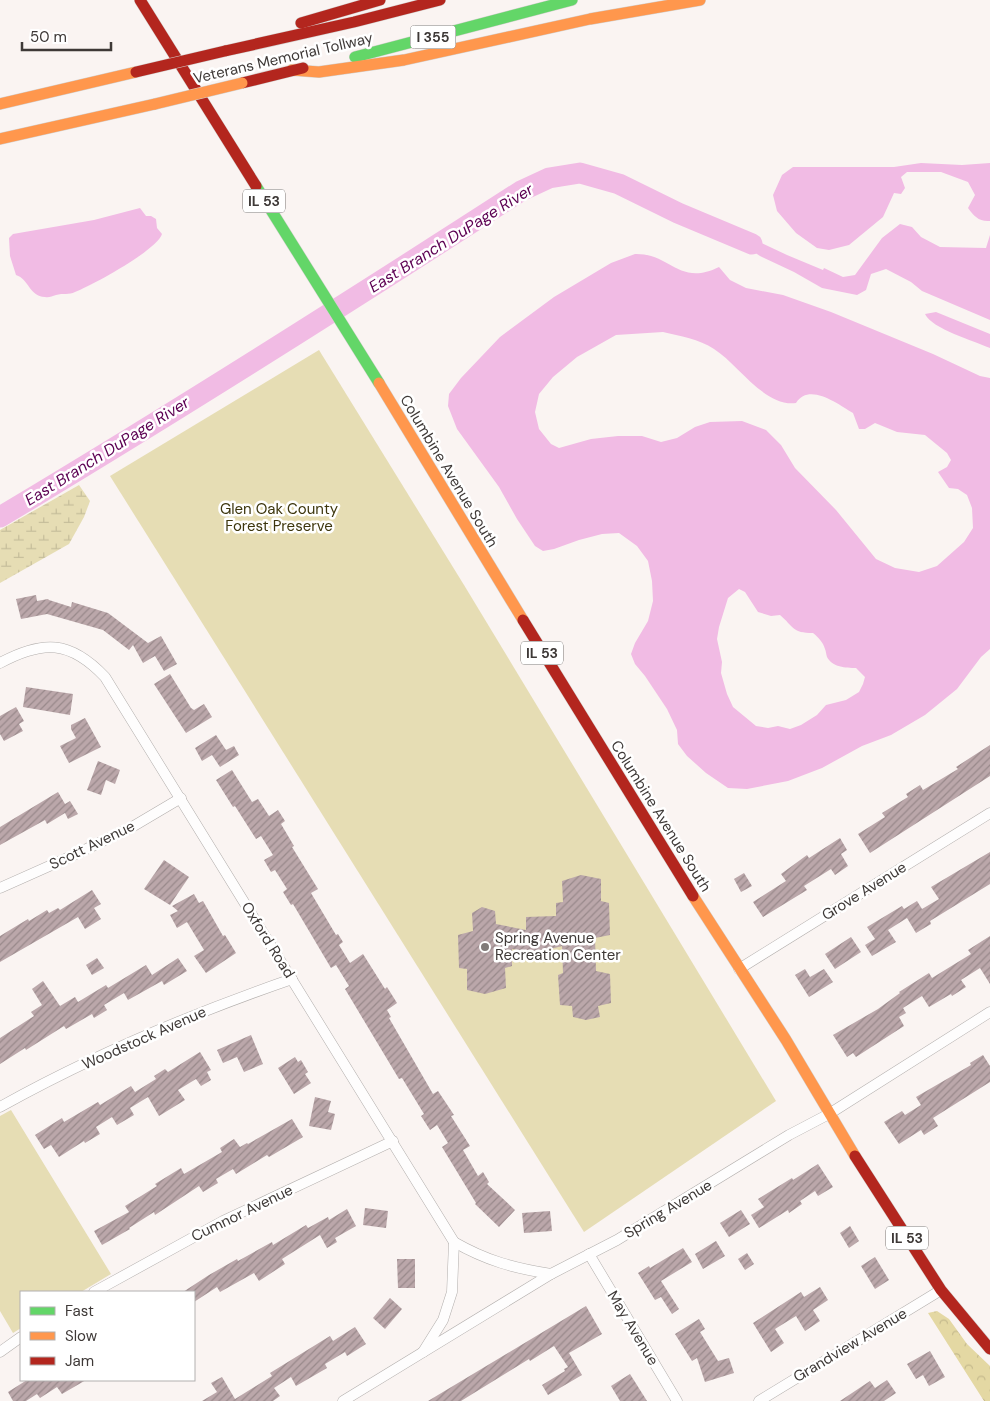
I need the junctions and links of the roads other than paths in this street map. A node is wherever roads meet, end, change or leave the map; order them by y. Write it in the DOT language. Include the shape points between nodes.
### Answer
graph roads {
  1 [pos="140,0"];
  2 [pos="380,0"];
  3 [pos="440,0"];
  4 [pos="572,0"];
  5 [pos="700,0"];
  6 [pos="238,48"];
  7 [pos="292,70"];
  8 [pos="0,104"];
  9 [pos="0,139"];
  10 [pos="0,663"];
  11 [pos="181,798"];
  12 [pos="990,813"];
  13 [pos="0,888"];
  14 [pos="739,969"];
  15 [pos="292,979"];
  16 [pos="990,1012"];
  17 [pos="0,1107"];
  18 [pos="829,1114"];
  19 [pos="392,1141"];
  20 [pos="454,1242"];
  21 [pos="589,1254"];
  22 [pos="551,1274"];
  23 [pos="941,1290"];
  24 [pos="96,1291"];
  25 [pos="20,1338"];
  26 [pos="990,1349"];
  27 [pos="0,1352"];
  28 [pos="421,1354"];
  29 [pos="343,1401"];
  30 [pos="677,1401"];
  31 [pos="759,1401"];
  1 -- 14 [label="main road, Columbine Avenue South / IL 53"];
  2 -- 6 [label="main road" via="264,32"];
  3 -- 6 [label="main road, Veterans Memorial Tollway / I 355"];
  4 -- 7 [label="main road, Veterans Memorial Tollway / I 355" via="379,51"];
  5 -- 7 [label="main road" via="404,60 319,72"];
  6 -- 8 [label="main road, Veterans Memorial Tollway / I 355, bridge"];
  7 -- 9 [label="main road, Veterans Memorial Tollway / I 355, bridge"];
  10 -- 11 [label="street, Oxford Road" via="45,646 68,650 95,666"];
  11 -- 13 [label="street, Scott Avenue" via="132,827"];
  11 -- 15 [label="street, Oxford Road"];
  12 -- 14 [label="street, Grove Avenue"];
  14 -- 18 [label="main road, Columbine Avenue South / IL 53"];
  15 -- 17 [label="street, Woodstock Avenue" via="150,1033"];
  15 -- 19 [label="street, Oxford Road"];
  16 -- 18 [label="street, Spring Avenue"];
  18 -- 21 [label="street, Spring Avenue"];
  18 -- 23 [label="main road, Columbine Avenue South / IL 53"];
  19 -- 20 [label="street, Oxford Road"];
  19 -- 24 [label="street, Cumnor Avenue" via="223,1221"];
  20 -- 22 [label="street, Oxford Road" via="476,1255 515,1268"];
  20 -- 28 [label="street" via="452,1292 443,1320"];
  21 -- 22 [label="street, Spring Avenue"];
  21 -- 30 [label="street, May Avenue"];
  22 -- 28 [label="street, Spring Avenue"];
  23 -- 26 [label="main road, Columbine Avenue South / IL 53"];
  23 -- 31 [label="street, Grandview Avenue"];
  25 -- 27 [label="street"];
  28 -- 29 [label="street, Spring Avenue"];
}
